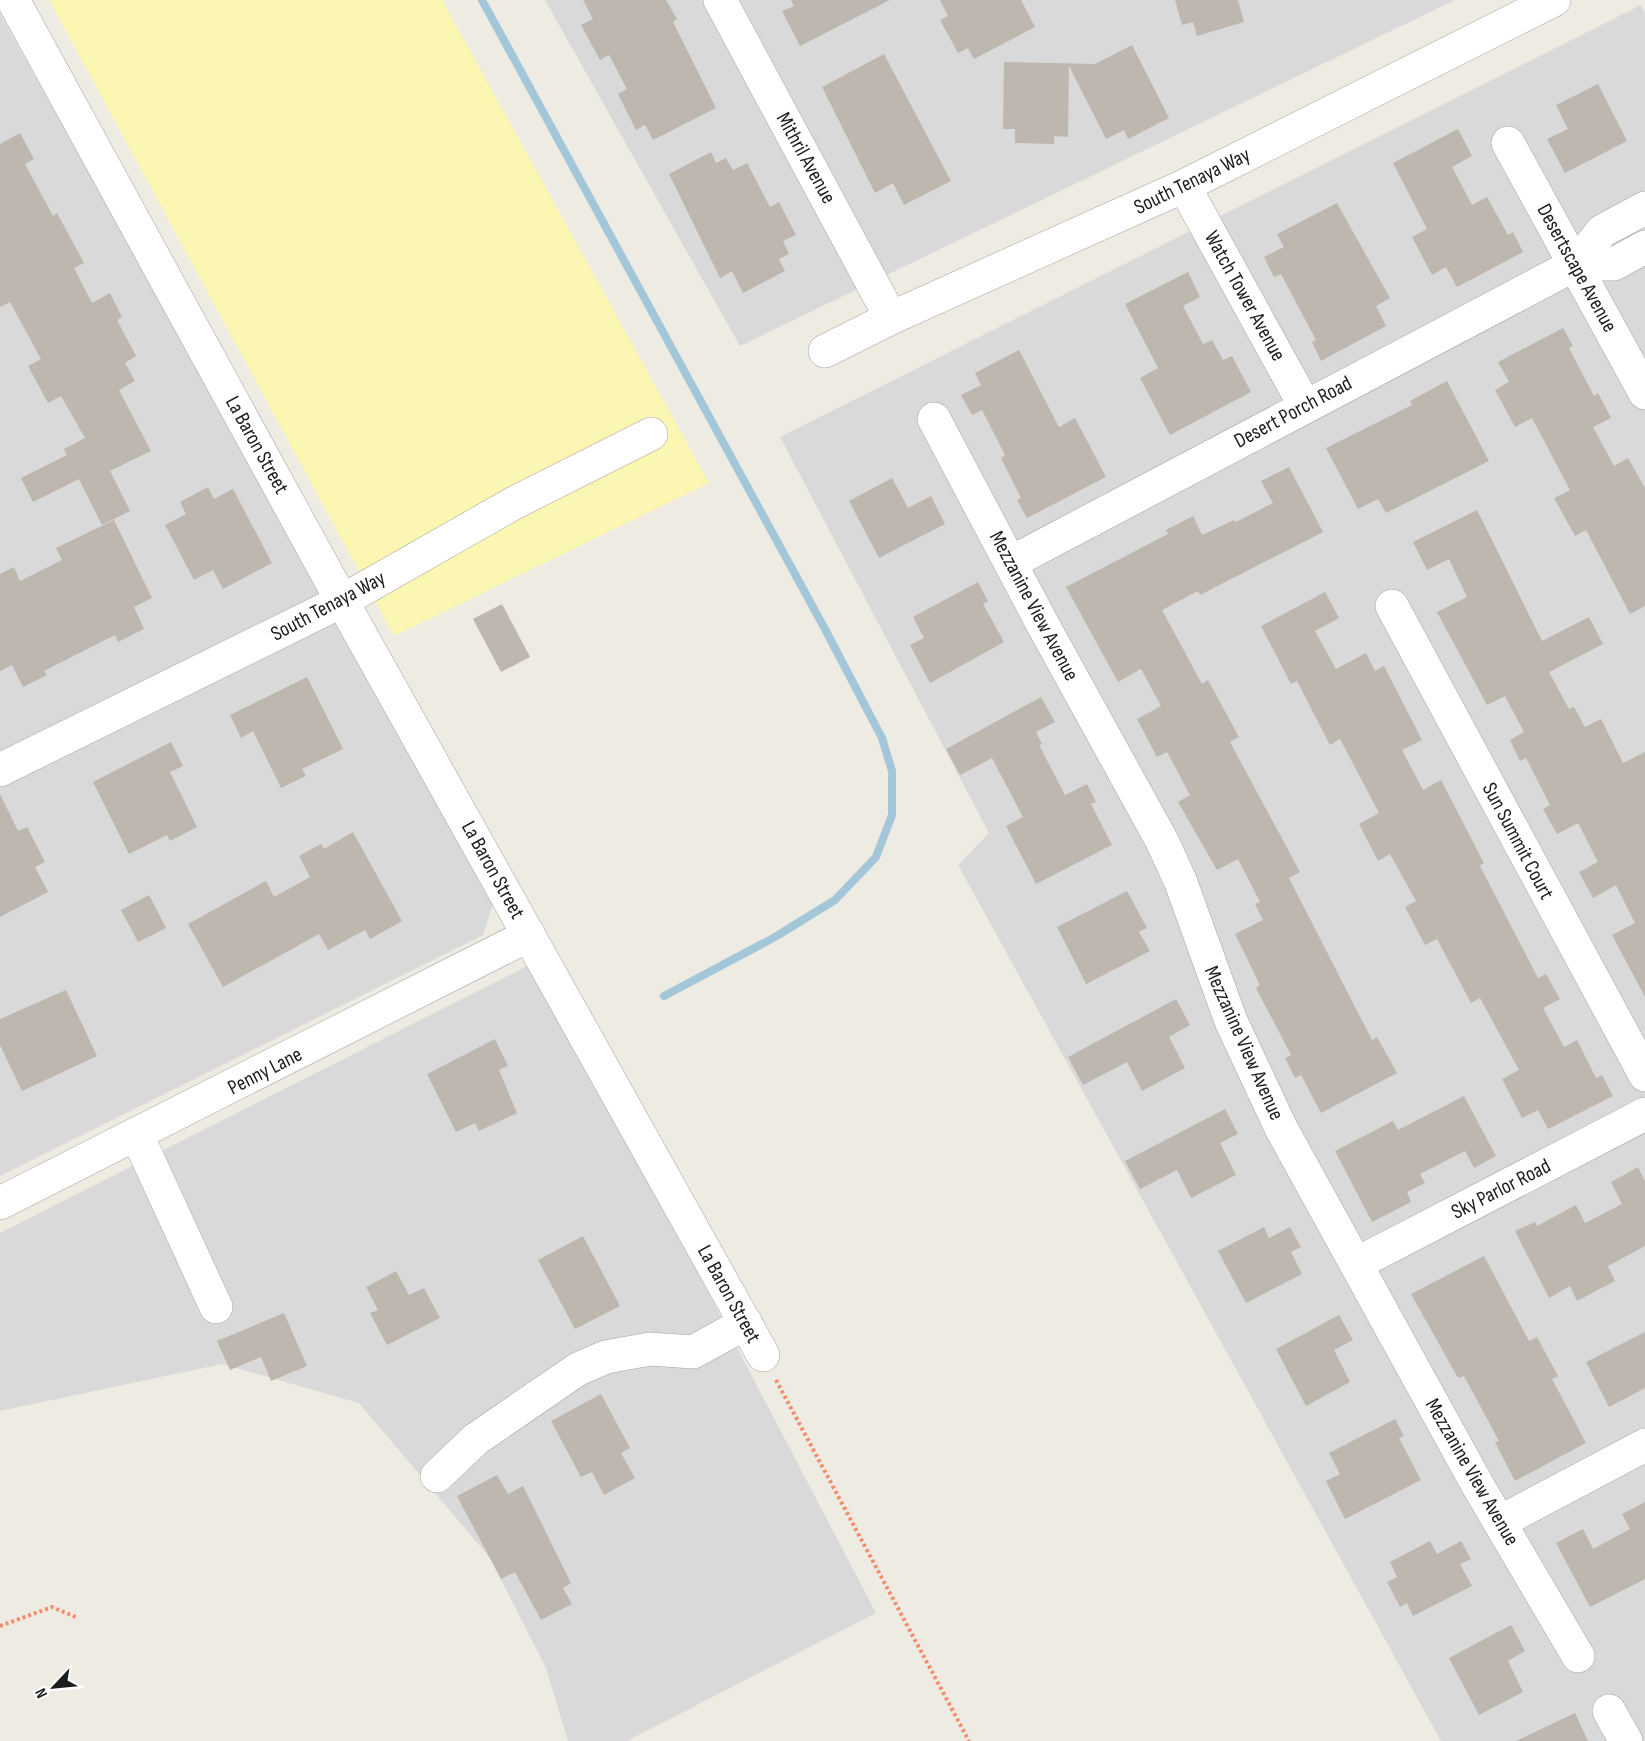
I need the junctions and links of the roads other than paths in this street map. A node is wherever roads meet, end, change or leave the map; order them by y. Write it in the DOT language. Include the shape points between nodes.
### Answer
graph roads {
  1 [pos="13,0"];
  2 [pos="720,0"];
  3 [pos="1554,0"];
  4 [pos="1509,143"];
  5 [pos="1184,186"];
  6 [pos="1645,208"];
  7 [pos="1645,247"];
  8 [pos="1576,264"];
  9 [pos="891,318"];
  10 [pos="825,351"];
  11 [pos="1645,393"];
  12 [pos="1305,406"];
  13 [pos="934,419"];
  14 [pos="651,434"];
  15 [pos="1010,563"];
  16 [pos="342,601"];
  17 [pos="1392,606"];
  18 [pos="0,770"];
  19 [pos="529,935"];
  20 [pos="1645,1075"];
  21 [pos="1645,1114"];
  22 [pos="137,1135"];
  23 [pos="0,1203"];
  24 [pos="1356,1264"];
  25 [pos="216,1306"];
  26 [pos="746,1323"];
  27 [pos="763,1355"];
  28 [pos="1645,1445"];
  29 [pos="437,1476"];
  30 [pos="1500,1522"];
  31 [pos="1578,1656"];
  32 [pos="1609,1710"];
  33 [pos="1626,1741"];
  1 -- 16 [label="street, La Baron Street"];
  2 -- 9 [label="street, Mithril Avenue"];
  3 -- 5 [label="street, South Tenaya Way"];
  4 -- 8 [label="street, Desertscape Avenue"];
  5 -- 9 [label="street, South Tenaya Way"];
  5 -- 12 [label="street, Watch Tower Avenue"];
  6 -- 8 [label="street, Desert Porch Road" via="1602,231"];
  7 -- 8 [label="street, Desert Porch Road" via="1614,264"];
  8 -- 11 [label="street, Desertscape Avenue"];
  8 -- 12 [label="street, Desert Porch Road"];
  9 -- 10 [label="street, South Tenaya Way"];
  12 -- 15 [label="street, Desert Porch Road"];
  13 -- 15 [label="street, Mezzanine View Avenue"];
  14 -- 16 [label="street, South Tenaya Way" via="514,503"];
  15 -- 24 [label="street, Mezzanine View Avenue" via="1162,841 1251,1067"];
  16 -- 18 [label="street, South Tenaya Way"];
  16 -- 19 [label="street, La Baron Street"];
  17 -- 20 [label="street, Sun Summit Court"];
  19 -- 22 [label="street, Penny Lane"];
  19 -- 26 [label="street, La Baron Street"];
  21 -- 24 [label="street, Sky Parlor Road"];
  22 -- 23 [label="street, Penny Lane"];
  22 -- 25 [label="street"];
  24 -- 30 [label="street, Mezzanine View Avenue"];
  26 -- 27 [label="street, La Baron Street"];
  26 -- 29 [label="street" via="693,1352 639,1351 606,1357 578,1369 476,1439"];
  28 -- 30 [label="street"];
  30 -- 31 [label="street, Mezzanine View Avenue"];
  32 -- 33 [label="street"];
}
